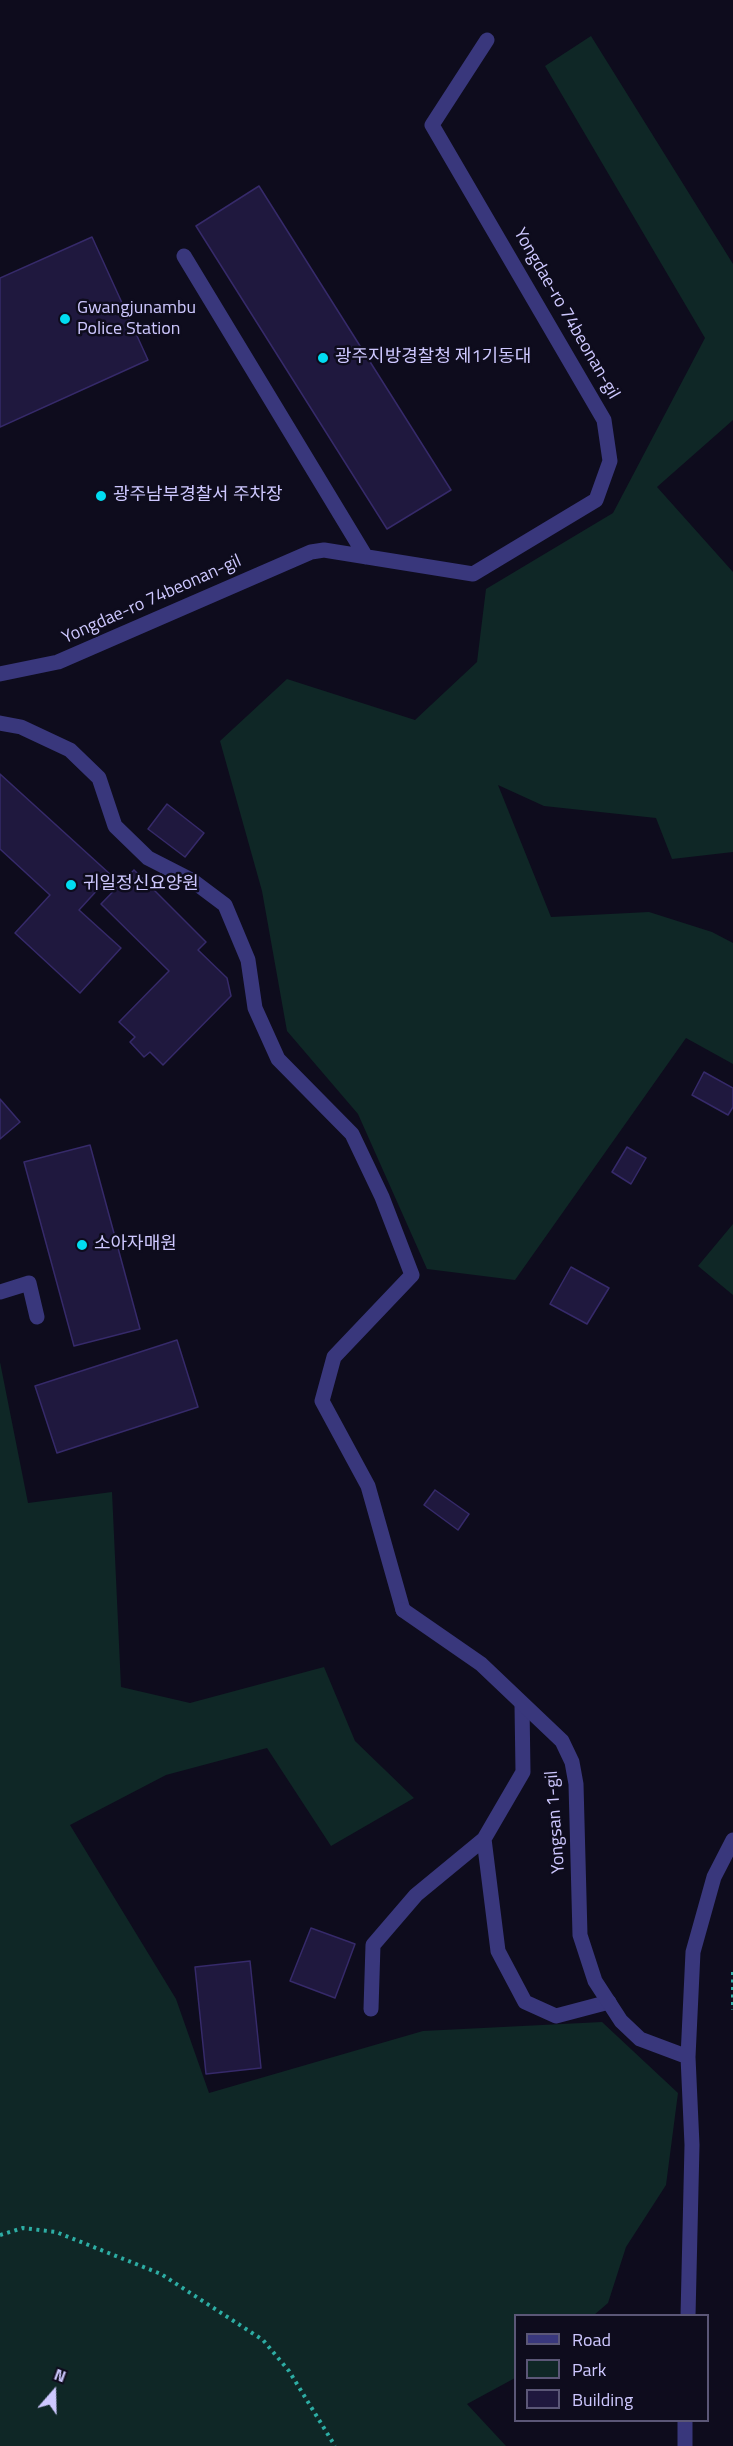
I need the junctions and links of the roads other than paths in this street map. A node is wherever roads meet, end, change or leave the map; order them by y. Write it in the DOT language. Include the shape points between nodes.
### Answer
graph roads {
  1 [pos="487,40"];
  2 [pos="183,256"];
  3 [pos="366,557"];
  4 [pos="0,674"];
  5 [pos="0,723"];
  6 [pos="0,1292"];
  7 [pos="37,1317"];
  8 [pos="522,1705"];
  9 [pos="484,1839"];
  10 [pos="733,1840"];
  11 [pos="609,2002"];
  12 [pos="371,2009"];
  13 [pos="688,2057"];
  14 [pos="688,2314"];
  15 [pos="685,2422"];
  16 [pos="684,2446"];
  1 -- 3 [label="street, Yongdae-ro 74beonan-gil" via="432,125 604,420 610,461 596,500 474,574"];
  2 -- 3 [label="street"];
  3 -- 4 [label="street, Yongdae-ro 74beonan-gil" via="324,550 299,555 91,649 58,662"];
  5 -- 8 [label="street, Yongsan 1-gil" via="21,727 70,750 99,778 115,826 148,858 193,881 225,905 248,960 255,1008 278,1059 352,1134 412,1275 334,1357 322,1401 368,1486 403,1610 481,1664"];
  6 -- 7 [label="street" via="29,1282"];
  8 -- 9 [label="street" via="523,1772"];
  8 -- 11 [label="street, Yongsan 1-gil" via="561,1741 572,1762 580,1935 595,1981"];
  9 -- 11 [label="street" via="498,1951 525,2002 556,2016"];
  9 -- 12 [label="street" via="416,1895 373,1945"];
  10 -- 13 [label="street" via="714,1877 693,1952"];
  11 -- 13 [label="street, Yongsan 1-gil" via="621,2021 640,2039"];
  13 -- 14 [label="street" via="692,2145"];
  15 -- 16 [label="street"];
}
